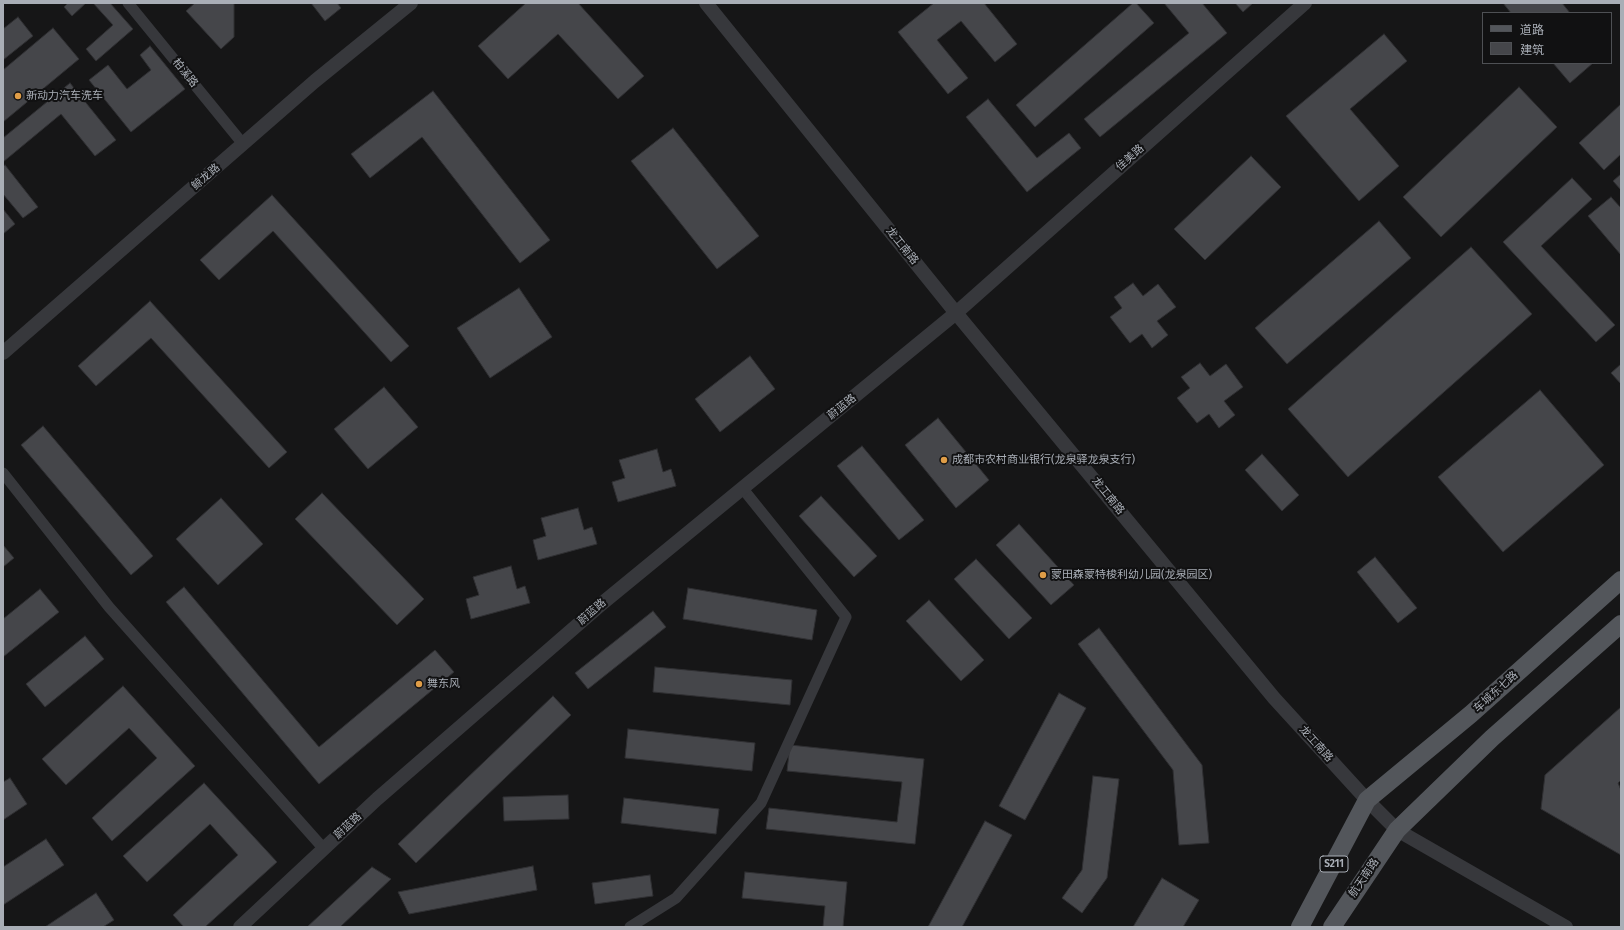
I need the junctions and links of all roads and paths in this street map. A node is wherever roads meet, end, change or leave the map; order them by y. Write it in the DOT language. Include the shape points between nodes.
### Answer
graph roads {
  1 [pos="128,3"];
  2 [pos="411,3"];
  3 [pos="706,3"];
  4 [pos="1305,3"];
  5 [pos="243,144"];
  6 [pos="956,313"];
  7 [pos="3,353"];
  8 [pos="3,473"];
  9 [pos="743,488"];
  10 [pos="1621,580"];
  11 [pos="1621,624"];
  12 [pos="1367,800"];
  13 [pos="1397,830"];
  14 [pos="324,849"];
  15 [pos="240,927"];
  16 [pos="630,927"];
  17 [pos="1300,927"];
  18 [pos="1332,927"];
  19 [pos="1566,927"];
  1 -- 5 [label="street, 柏溪路"];
  2 -- 5 [label="street, 鲸龙路"];
  3 -- 6 [label="street, 龙工南路"];
  4 -- 6 [label="street, 佳美路"];
  5 -- 7 [label="street, 鲸龙路"];
  6 -- 9 [label="street, 蔚蓝路"];
  6 -- 12 [label="street, 龙工南路" via="1274,698"];
  8 -- 14 [label="street" via="109,607"];
  9 -- 14 [label="street, 蔚蓝路" via="605,600 377,799"];
  9 -- 16 [label="street" via="846,617 761,803 676,898"];
  10 -- 12 [label="main road, 车城东七路" via="1471,714"];
  11 -- 13 [label="main road" via="1492,738"];
  12 -- 13 [label="street, 龙工南路"];
  12 -- 17 [label="main road, S211"];
  13 -- 18 [label="main road, 航天南路"];
  13 -- 19 [label="street, 龙工南路"];
  14 -- 15 [label="street, 蔚蓝路"];
}
